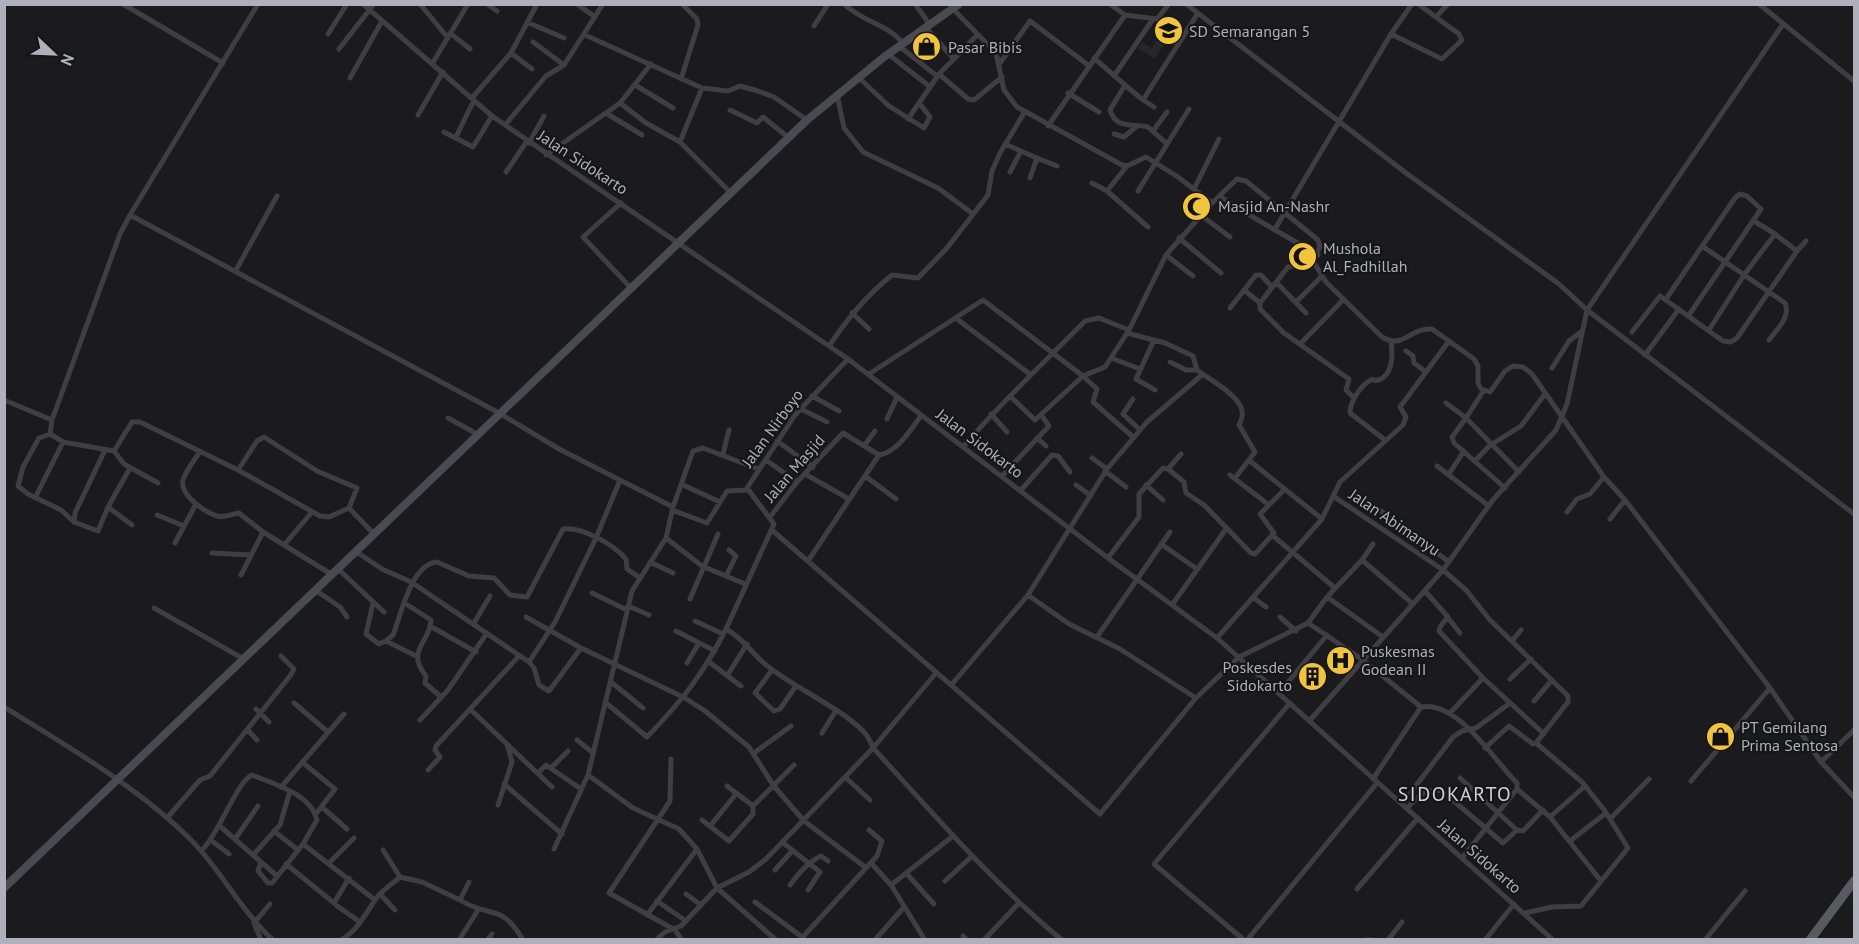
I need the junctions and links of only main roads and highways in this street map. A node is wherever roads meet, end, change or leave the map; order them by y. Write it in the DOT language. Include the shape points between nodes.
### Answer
graph roads {
  1 [pos="956,7"];
  2 [pos="1854,881"];
  3 [pos="4,888"];
  4 [pos="1810,939"];
  1 -- 3 [label="main road" via="901,44 807,120"];
  2 -- 4 [label="main road"];
}
